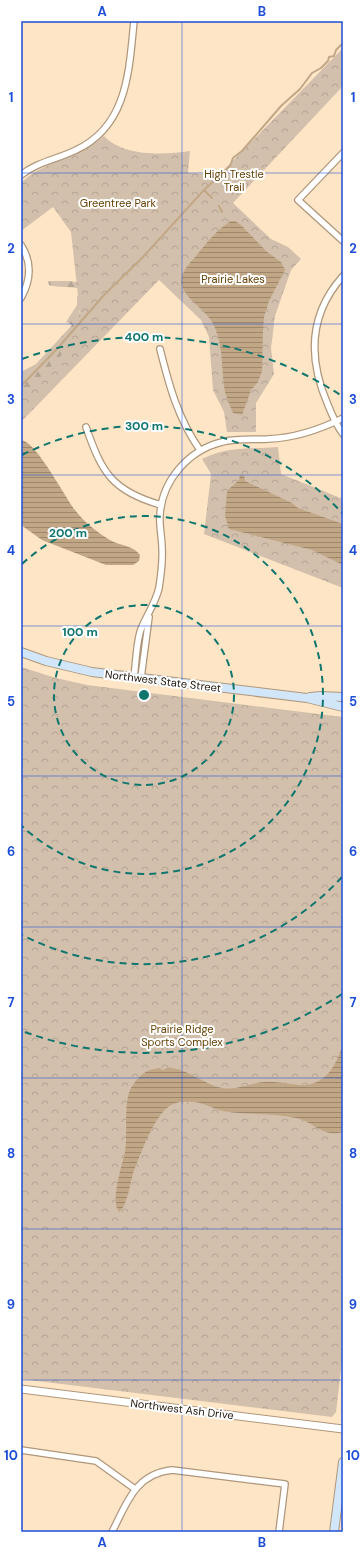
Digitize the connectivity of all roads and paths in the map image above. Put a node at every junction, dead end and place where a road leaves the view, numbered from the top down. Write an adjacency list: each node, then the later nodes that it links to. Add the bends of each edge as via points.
1 (134, 21): 3 (street, via 124,94 110,122 85,146 32,168)
2 (343, 153): 4 (street, via 298,200)
3 (21, 176)
4 (343, 241)
5 (21, 245): 7 (street, via 29,270 27,285)
6 (343, 276): 10 (street, via 324,305 314,343 316,372)
7 (21, 298)
8 (160, 349): 13 (street, via 176,408)
9 (343, 418): 10 (street)
10 (335, 422): 12 (street); 13 (street, via 295,436 231,440)
11 (86, 427): 14 (street, via 98,459 110,477 136,497)
12 (343, 434)
13 (200, 450): 14 (street, via 175,474 166,489)
14 (161, 505): 16 (street, via 162,568 150,615 141,631)
15 (21, 652): 16 (main road, Northwest State Street, via 68,667)
16 (138, 678): 18 (main road, Northwest State Street)
17 (343, 697): 18 (main road, Northwest State Street)
18 (307, 698): 19 (main road, Northwest State Street)
19 (343, 706)
20 (21, 1389): 21 (street, Northwest Ash Drive)
21 (343, 1429)
22 (21, 1450): 24 (street, via 96,1461)
23 (343, 1462): 27 (main road)
24 (135, 1489): 25 (street); 26 (street, via 154,1474 172,1470 285,1484)
25 (112, 1532)
26 (279, 1532)
27 (334, 1532)

